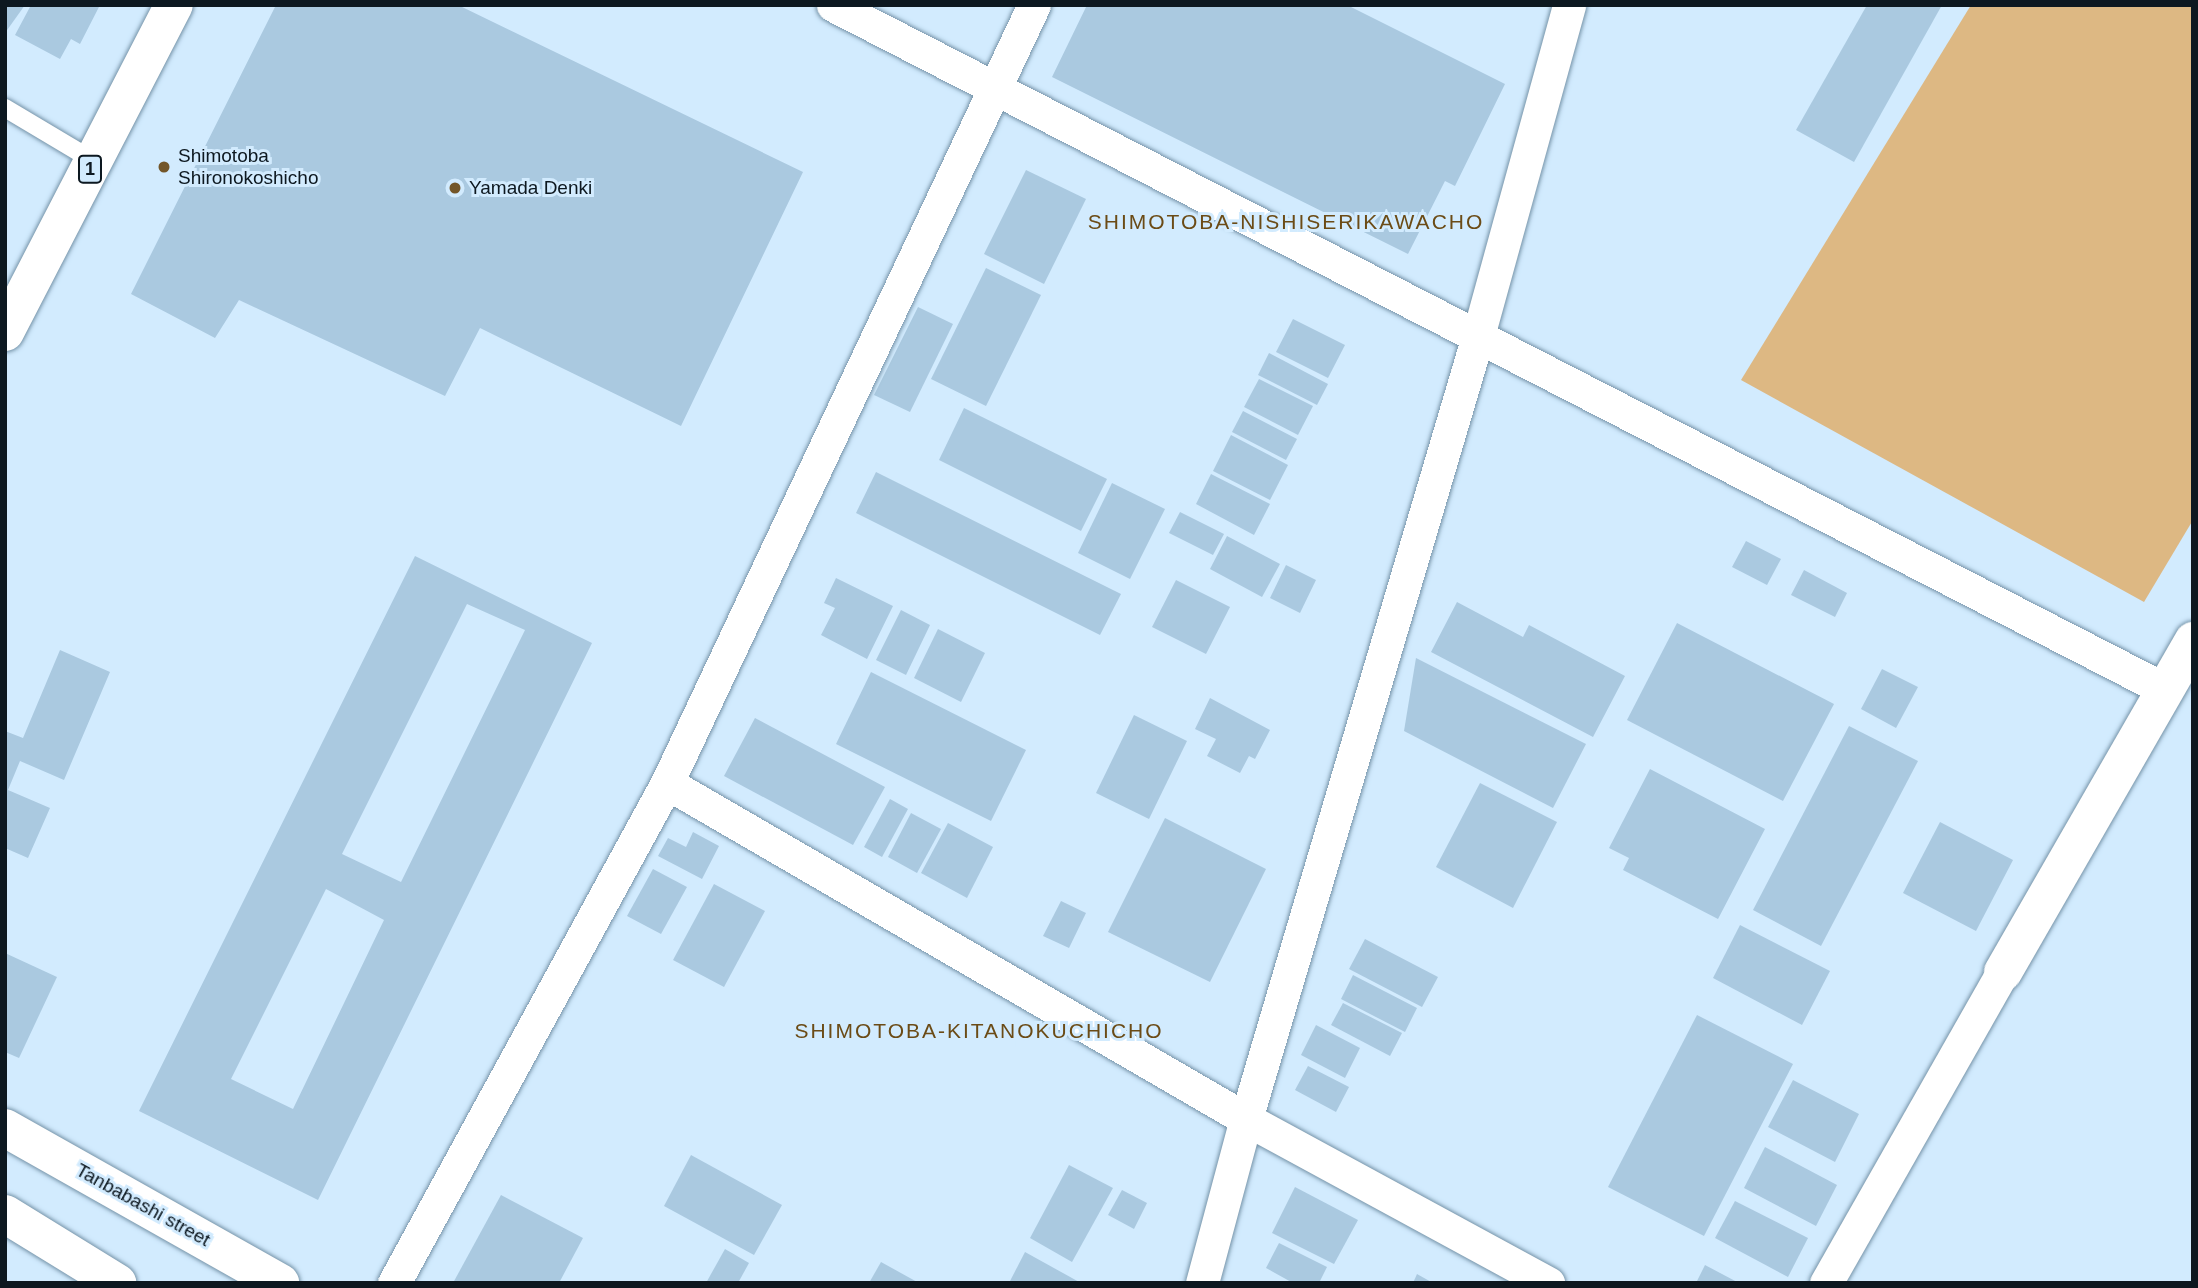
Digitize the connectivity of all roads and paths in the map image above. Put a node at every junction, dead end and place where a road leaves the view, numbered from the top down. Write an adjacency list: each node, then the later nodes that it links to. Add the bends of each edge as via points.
1 (174, 5): 7 (main road, 1)
2 (834, 5): 5 (street)
3 (1034, 5): 5 (street)
4 (1569, 5): 9 (street)
5 (993, 88): 9 (street); 12 (street)
6 (5, 108): 7 (lane)
7 (94, 160): 8 (main road, 1)
8 (5, 332)
9 (1478, 336): 11 (street); 14 (street)
10 (2193, 641): 11 (main road)
11 (2164, 689): 13 (main road)
12 (667, 783): 14 (street); 19 (street)
13 (2003, 972): 22 (street)
14 (1245, 1119): 20 (street); 21 (street)
15 (5, 1128): 18 (main road, Tanbabashi street)
16 (5, 1214): 17 (main road)
17 (117, 1283)
18 (280, 1283)
19 (394, 1283)
20 (1202, 1283)
21 (1548, 1283)
22 (1826, 1283)

